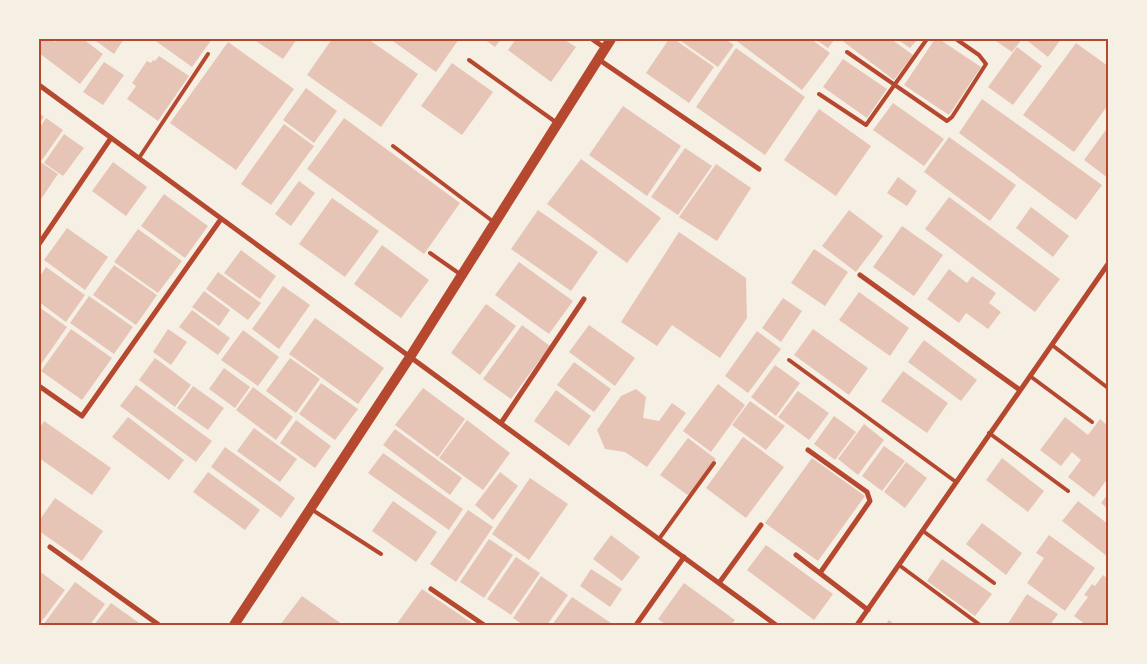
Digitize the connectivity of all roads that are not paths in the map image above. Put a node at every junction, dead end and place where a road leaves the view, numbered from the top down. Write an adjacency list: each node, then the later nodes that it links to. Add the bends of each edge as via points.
1 (592, 39): 4 (street)
2 (927, 39): 10 (lane)
3 (956, 39): 10 (lane, via 986,64 949,120 941,120)
4 (608, 43): 7 (main road)
5 (847, 52): 10 (lane)
6 (208, 54): 15 (lane)
7 (598, 59): 12 (main road); 16 (street)
8 (469, 60): 12 (lane)
9 (39, 85): 13 (street)
10 (895, 86): 11 (lane, via 866,125)
11 (819, 94)
12 (557, 123): 18 (main road)
13 (111, 138): 15 (street); 19 (street)
14 (393, 146): 18 (lane)
15 (138, 158): 17 (street)
16 (759, 169)
17 (221, 219): 26 (street); 29 (street, via 82,416)
18 (495, 223): 23 (main road)
19 (39, 244)
20 (430, 253): 23 (lane)
21 (1108, 264): 25 (street)
22 (860, 274): 31 (street)
23 (462, 276): 26 (main road)
24 (584, 299): 33 (street)
25 (1052, 345): 28 (street); 30 (lane)
26 (410, 357): 33 (street); 39 (main road)
27 (789, 360): 37 (lane)
28 (1030, 376): 31 (street); 32 (lane)
29 (39, 386)
30 (1108, 388)
31 (1020, 390): 34 (street)
32 (1092, 422)
33 (500, 423): 42 (street)
34 (989, 434): 37 (street); 38 (lane)
35 (808, 450): 48 (street, via 867,492 870,501)
36 (714, 463): 42 (lane)
37 (956, 482): 41 (street)
38 (1068, 491)
39 (311, 509): 44 (lane); 54 (main road)
40 (760, 525): 49 (street)
41 (923, 531): 47 (street); 50 (lane)
42 (659, 540): 46 (street)
43 (50, 547): 53 (street)
44 (381, 554)
45 (796, 556): 48 (street)
46 (684, 557): 49 (street); 56 (street)
47 (899, 565): 52 (street); 59 (lane)
48 (820, 573): 52 (street)
49 (719, 583): 57 (street)
50 (994, 583)
51 (431, 589): 55 (street)
52 (868, 610): 58 (street)
53 (160, 625)
54 (234, 625)
55 (484, 625)
56 (636, 625)
57 (776, 625)
58 (857, 625)
59 (980, 625)

